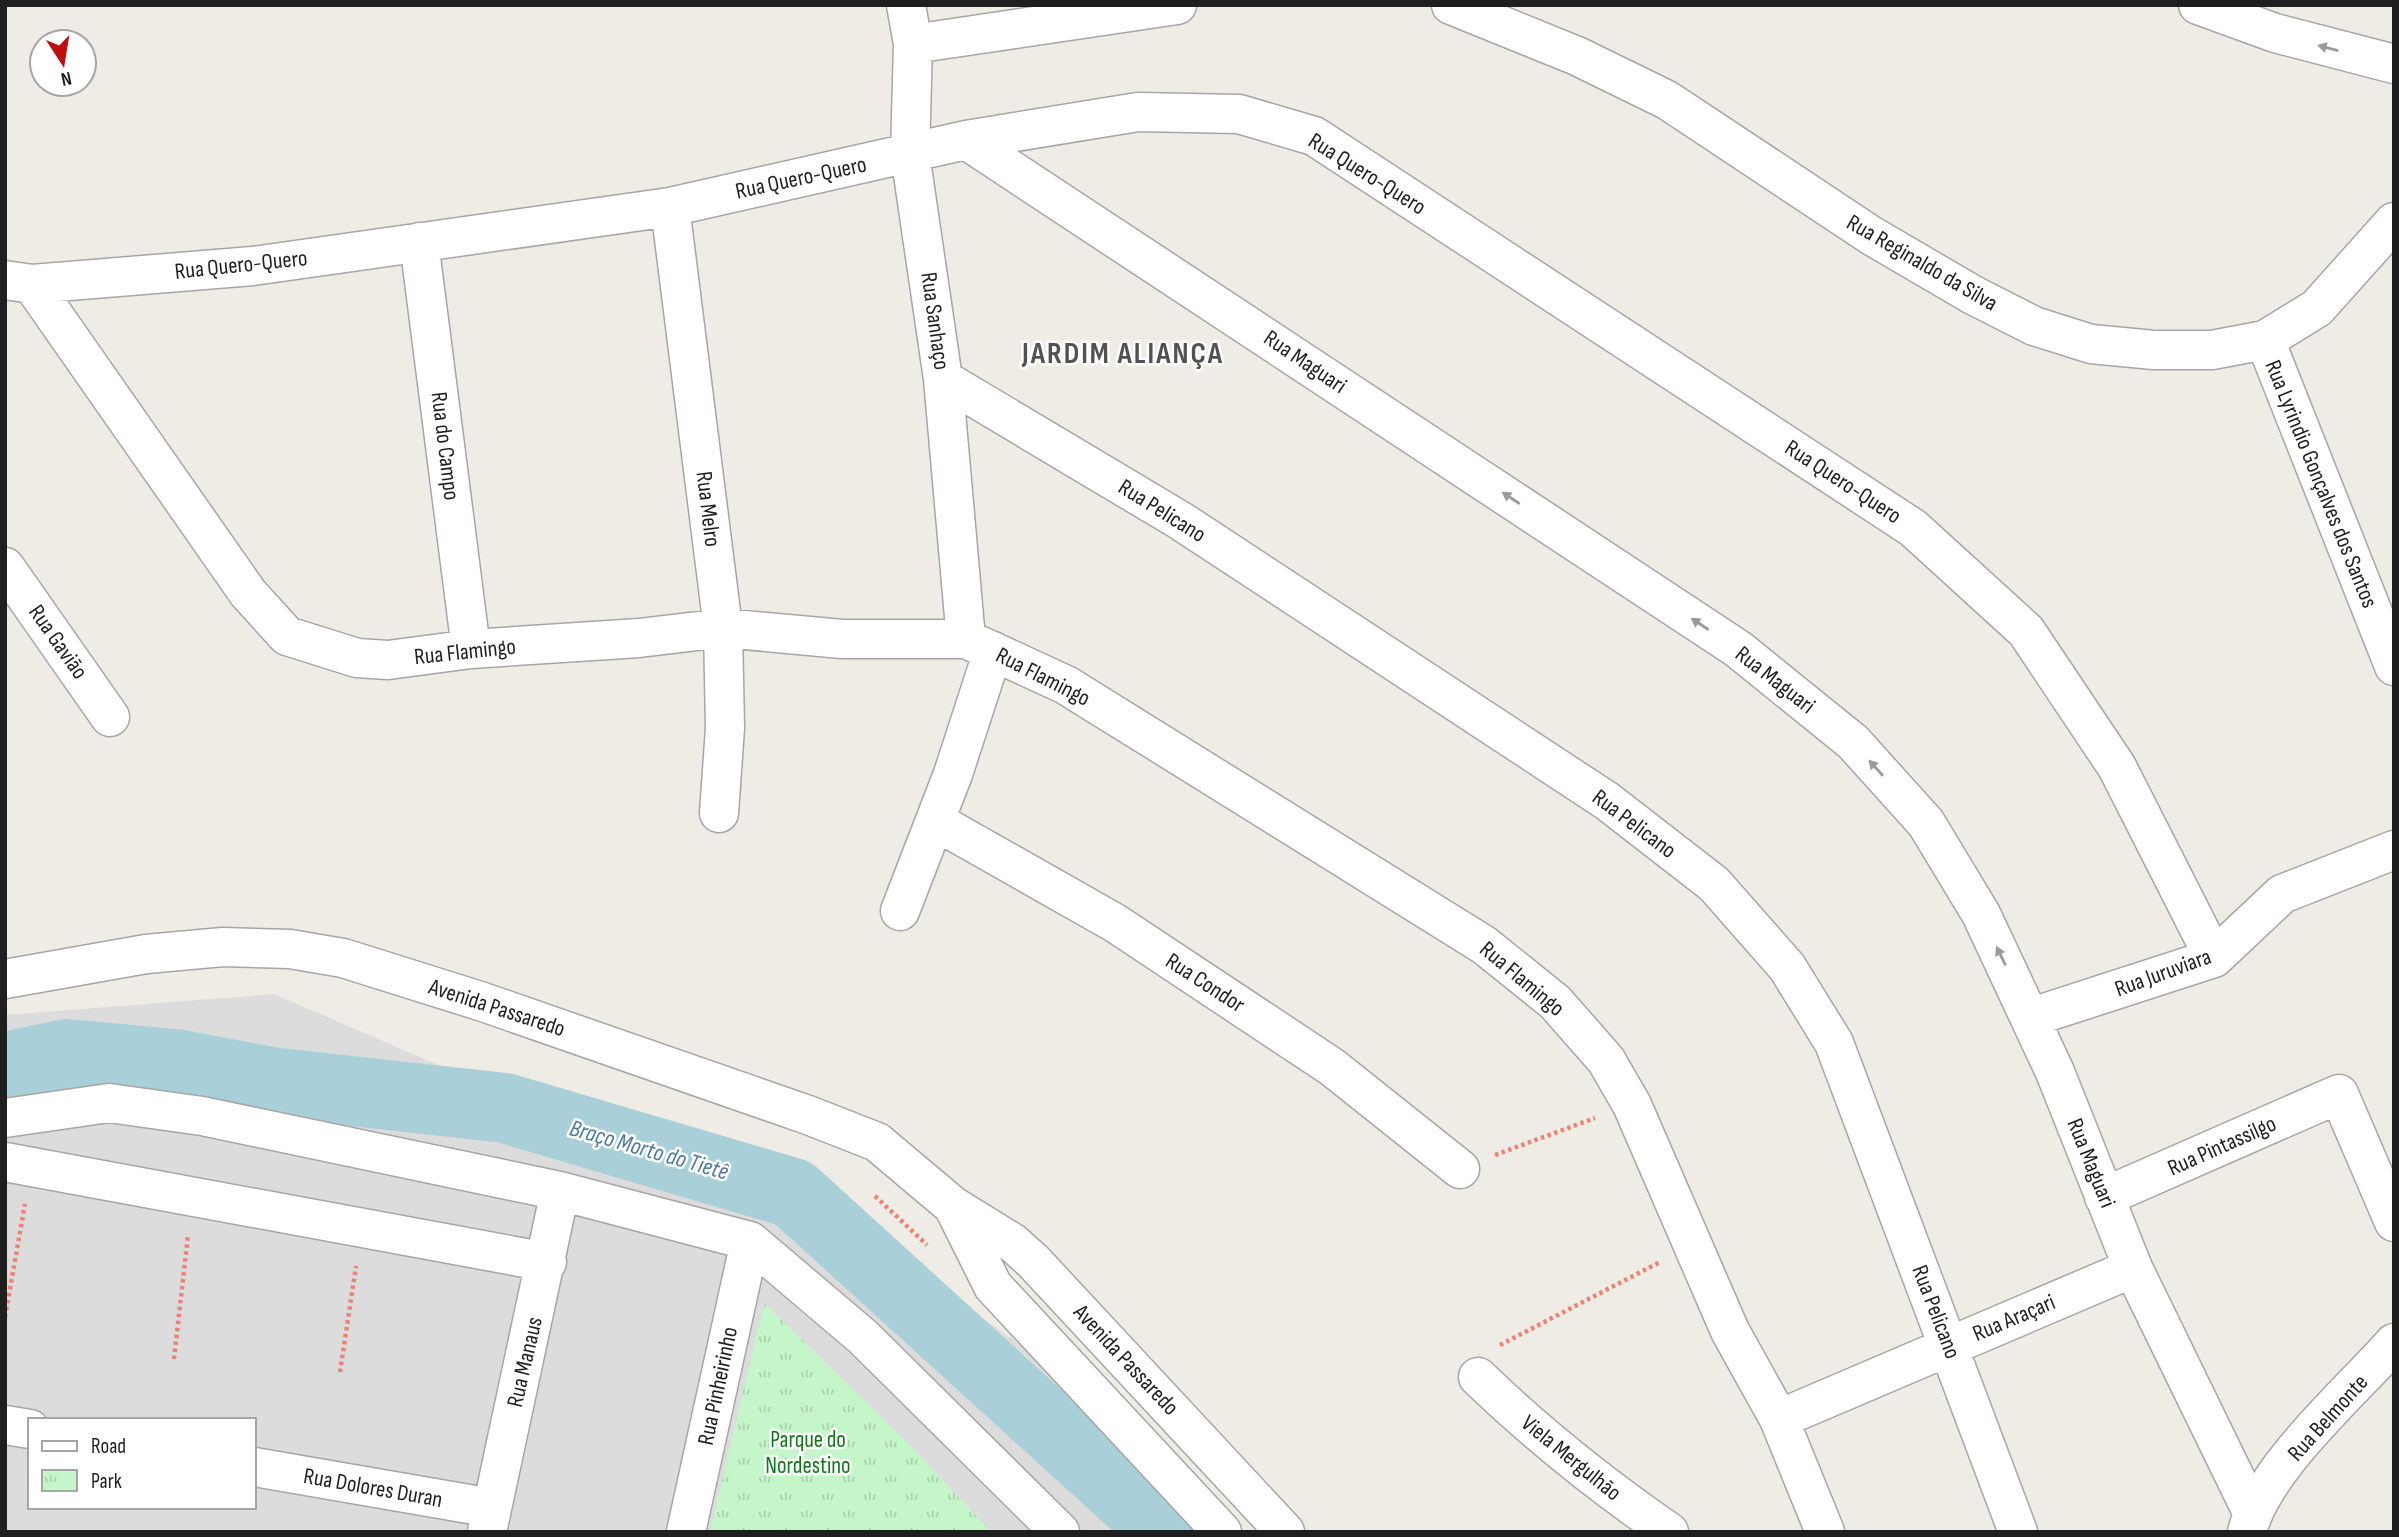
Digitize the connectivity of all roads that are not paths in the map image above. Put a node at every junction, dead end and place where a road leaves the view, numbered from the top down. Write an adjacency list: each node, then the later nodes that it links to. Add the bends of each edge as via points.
1 (906, 5): 5 (street, Rua Sanhaço)
2 (1177, 5): 5 (street)
3 (1451, 5): 13 (street, Rua Reginaldo da Silva, via 1577,56 1667,100 1872,236 2034,326 2091,344 2154,350 2212,350)
4 (2198, 5): 6 (street, one-way to 4, via 2275,33)
5 (913, 44): 8 (street, Rua Sanhaço)
6 (2394, 64)
7 (967, 140): 8 (street, Rua Quero-Quero); 25 (street, Rua Quero-Quero, via 1138,112 1238,114 1314,136 1913,528 2026,631 2117,767); 27 (street, Rua Maguari, one-way to 7, via 1980,914 1926,823 1853,742 1738,649)
8 (909, 155): 9 (street, Rua Quero-Quero); 14 (street, Rua Sanhaço)
9 (670, 207): 11 (street, Rua Quero-Quero); 16 (street, Rua Melro)
10 (2394, 222): 13 (street, Rua Reginaldo da Silva, via 2317,307)
11 (419, 242): 12 (street, Rua Quero-Quero, via 253,266); 18 (street, Rua do Campo)
12 (19, 282): 18 (street, Rua Flamingo, via 248,593 288,636 357,658 388,660)
13 (2265, 340): 19 (street, Rua Lyrindio Gonçalves dos Santos)
14 (943, 379): 17 (street, Rua Sanhaço); 39 (street, Rua Pelicano, via 1227,552 1607,801 1714,884 1787,967 1834,1043)
15 (5, 568): 20 (street, Rua Gavião)
16 (723, 628): 17 (street, Rua Flamingo); 18 (street, Rua Flamingo); 21 (street, Rua Melro, via 725,727)
17 (980, 645): 22 (street, Rua Sanhaço); 41 (street, Rua Flamingo, via 1066,685 1484,945 1555,1002 1606,1060 1632,1105 1730,1331)
18 (471, 649)
19 (2394, 666)
20 (110, 717)
21 (719, 813)
22 (935, 821): 24 (street, Rua Sanhaço); 30 (street, Rua Condor, via 1115,923 1332,1067)
23 (2394, 850): 25 (street, Rua Juruviara, via 2282,894)
24 (900, 911)
25 (2214, 958): 27 (street, Rua Juruviara)
26 (5, 979): 33 (street, Avenida Passaredo, via 146,954 223,947 290,949 343,958 483,1002 877,1142)
27 (2032, 1017): 32 (street, Rua Maguari)
28 (5, 1118): 31 (street, via 109,1103 202,1116)
29 (18, 1165): 36 (street)
30 (1460, 1169)
31 (560, 1191): 35 (street); 36 (street, Rua Manaus)
32 (2105, 1197): 34 (street, Rua Pintassilgo, via 2339,1094); 37 (street, Rua Maguari)
33 (953, 1206): 49 (street, Avenida Passaredo, via 993,1286); 50 (street, Avenida Passaredo, via 1013,1242 1033,1261)
34 (2394, 1222)
35 (750, 1241): 47 (street, Rua Pinheirinho); 48 (street, via 863,1337)
36 (547, 1262): 45 (street, Rua Manaus)
37 (2133, 1268): 39 (street, Rua Araçari); 46 (street, Rua Maguari)
38 (2394, 1343): 46 (street, Rua Belmonte, via 2311,1429)
39 (1949, 1345): 41 (street, Rua Araçari); 53 (street, Rua Pelicano)
40 (1478, 1377): 51 (street, Viela Mergulhão, via 1534,1431)
41 (1779, 1419): 52 (street, Rua Flamingo)
42 (5, 1425): 43 (street)
43 (28, 1429)
44 (256, 1467): 45 (street, Rua Dolores Duran)
45 (490, 1520)
46 (2249, 1522)
47 (686, 1532)
48 (1060, 1532)
49 (1222, 1532)
50 (1285, 1532)
51 (1670, 1532)
52 (1825, 1532)
53 (2018, 1532)

